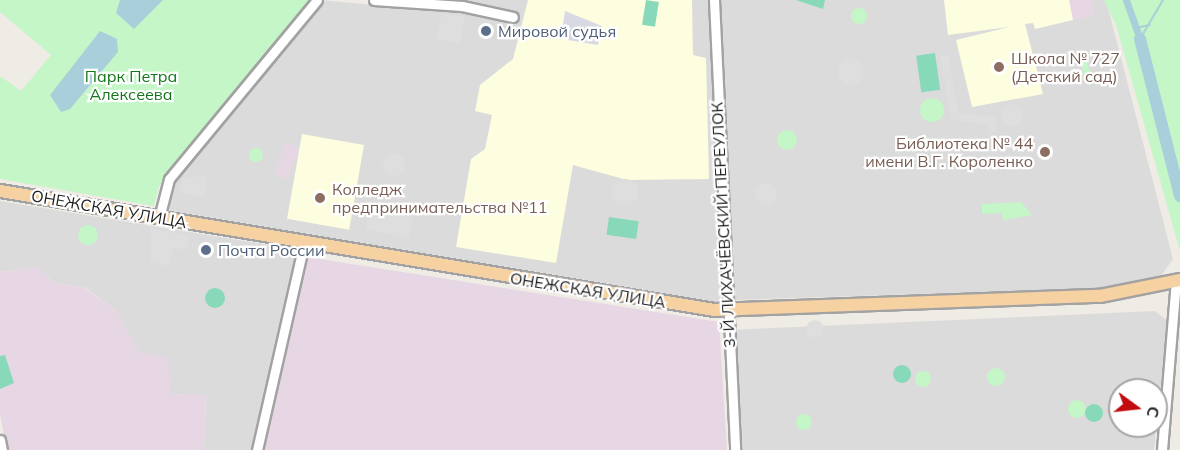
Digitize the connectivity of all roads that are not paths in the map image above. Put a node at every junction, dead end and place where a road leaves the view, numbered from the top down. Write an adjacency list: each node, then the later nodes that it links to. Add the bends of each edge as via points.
1 (317, 0): 6 (street, via 169,179)
2 (374, 0): 4 (street, via 462,6)
3 (714, 0): 9 (street, 3-Й ЛИХАЧЁВСКИЙ ПЕРЕУЛОК)
4 (513, 16)
5 (0, 191): 6 (main road, ОНЕЖСКАЯ УЛИЦА)
6 (159, 218): 7 (main road, ОНЕЖСКАЯ УЛИЦА)
7 (304, 243): 9 (main road, ОНЕЖСКАЯ УЛИЦА); 12 (street)
8 (1178, 280): 9 (main road, ОНЕЖСКАЯ УЛИЦА, via 1100,296); 14 (street)
9 (727, 310): 13 (street, 3-Й ЛИХАЧЁВСКИЙ ПЕРЕУЛОК)
10 (0, 440): 11 (street)
11 (2, 450)
12 (257, 450)
13 (735, 450)
14 (1162, 450)

